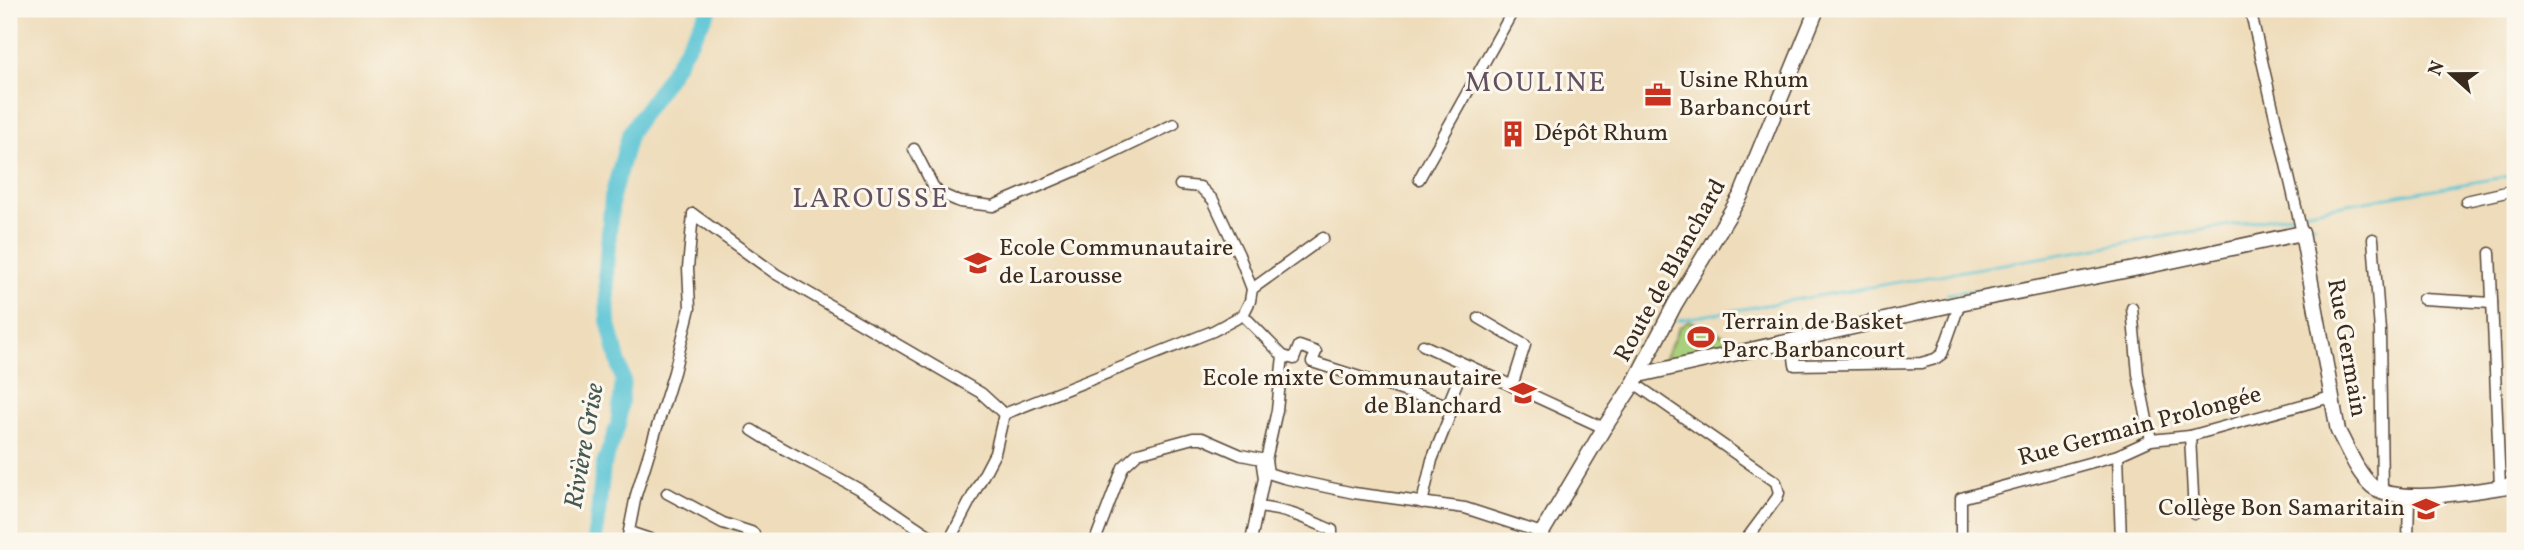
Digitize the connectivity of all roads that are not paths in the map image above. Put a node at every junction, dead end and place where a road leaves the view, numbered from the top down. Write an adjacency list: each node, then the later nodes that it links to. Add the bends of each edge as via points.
1 (1514, 9): 6 (street)
2 (1817, 9): 25 (street, Route de Blanchard, via 1741,195 1675,304)
3 (2250, 9): 10 (street)
4 (1174, 124): 5 (street, via 999,206 960,202 939,193)
5 (914, 149)
6 (1419, 179)
7 (1180, 186): 14 (street, via 1200,187 1213,200)
8 (2515, 190): 9 (street)
9 (2466, 201)
10 (2301, 229): 16 (street, via 2134,270); 27 (street, Rue Germain)
11 (1323, 238): 14 (street)
12 (2373, 239): 37 (street, via 2380,331)
13 (2490, 253): 17 (street)
14 (1252, 289): 19 (street)
15 (2423, 299): 17 (street)
16 (1960, 303): 21 (street); 21 (street, via 1942,354 1922,363 1795,365)
17 (2492, 303): 36 (street)
18 (2132, 308): 33 (street)
19 (1243, 316): 23 (street); 29 (street)
20 (1479, 318): 26 (street, via 1525,345)
21 (1792, 341): 25 (street)
22 (1423, 345): 24 (street)
23 (1283, 356): 28 (street, via 1294,359 1299,346 1316,352 1312,362 1440,404); 35 (street, via 1277,410)
24 (1469, 366): 26 (street); 28 (street, via 1462,368)
25 (1637, 379): 30 (street, Route de Blanchard); 52 (street, via 1776,482 1777,498)
26 (1512, 386): 30 (street)
27 (2331, 397): 32 (street, Rue Germain Prolongée); 37 (street, Rue Germain, via 2338,431 2353,460)
28 (1449, 402): 40 (street, via 1450,415 1432,460)
29 (1004, 414): 43 (street, via 981,393 776,274 693,214 688,268 691,308); 48 (street, via 995,453)
30 (1604, 428): 44 (street, Route de Blanchard)
31 (752, 430): 47 (street, via 880,501)
32 (2190, 436): 33 (street, Rue Germain Prolongée); 42 (street)
33 (2151, 440): 34 (street, Rue Germain Prolongée)
34 (2118, 455): 53 (street, Rue Germain Prolongée, via 1961,498); 54 (street)
35 (1264, 460): 40 (street, via 1271,475); 41 (street); 49 (street, via 1202,438 1138,453 1123,467)
36 (2508, 486): 39 (street)
37 (2382, 492): 39 (street)
38 (667, 494): 46 (street, via 751,532)
39 (2409, 497): 55 (street)
40 (1422, 503): 44 (street, via 1482,512)
41 (1258, 507): 50 (street); 51 (street, via 1286,510 1332,530)
42 (2194, 514)
43 (628, 537): 45 (street)
44 (1538, 539)
45 (656, 541)
46 (756, 541)
47 (939, 541)
48 (949, 541)
49 (1095, 541)
50 (1251, 541)
51 (1332, 541)
52 (1745, 541)
53 (1961, 541)
54 (2121, 541)
55 (2408, 541)

